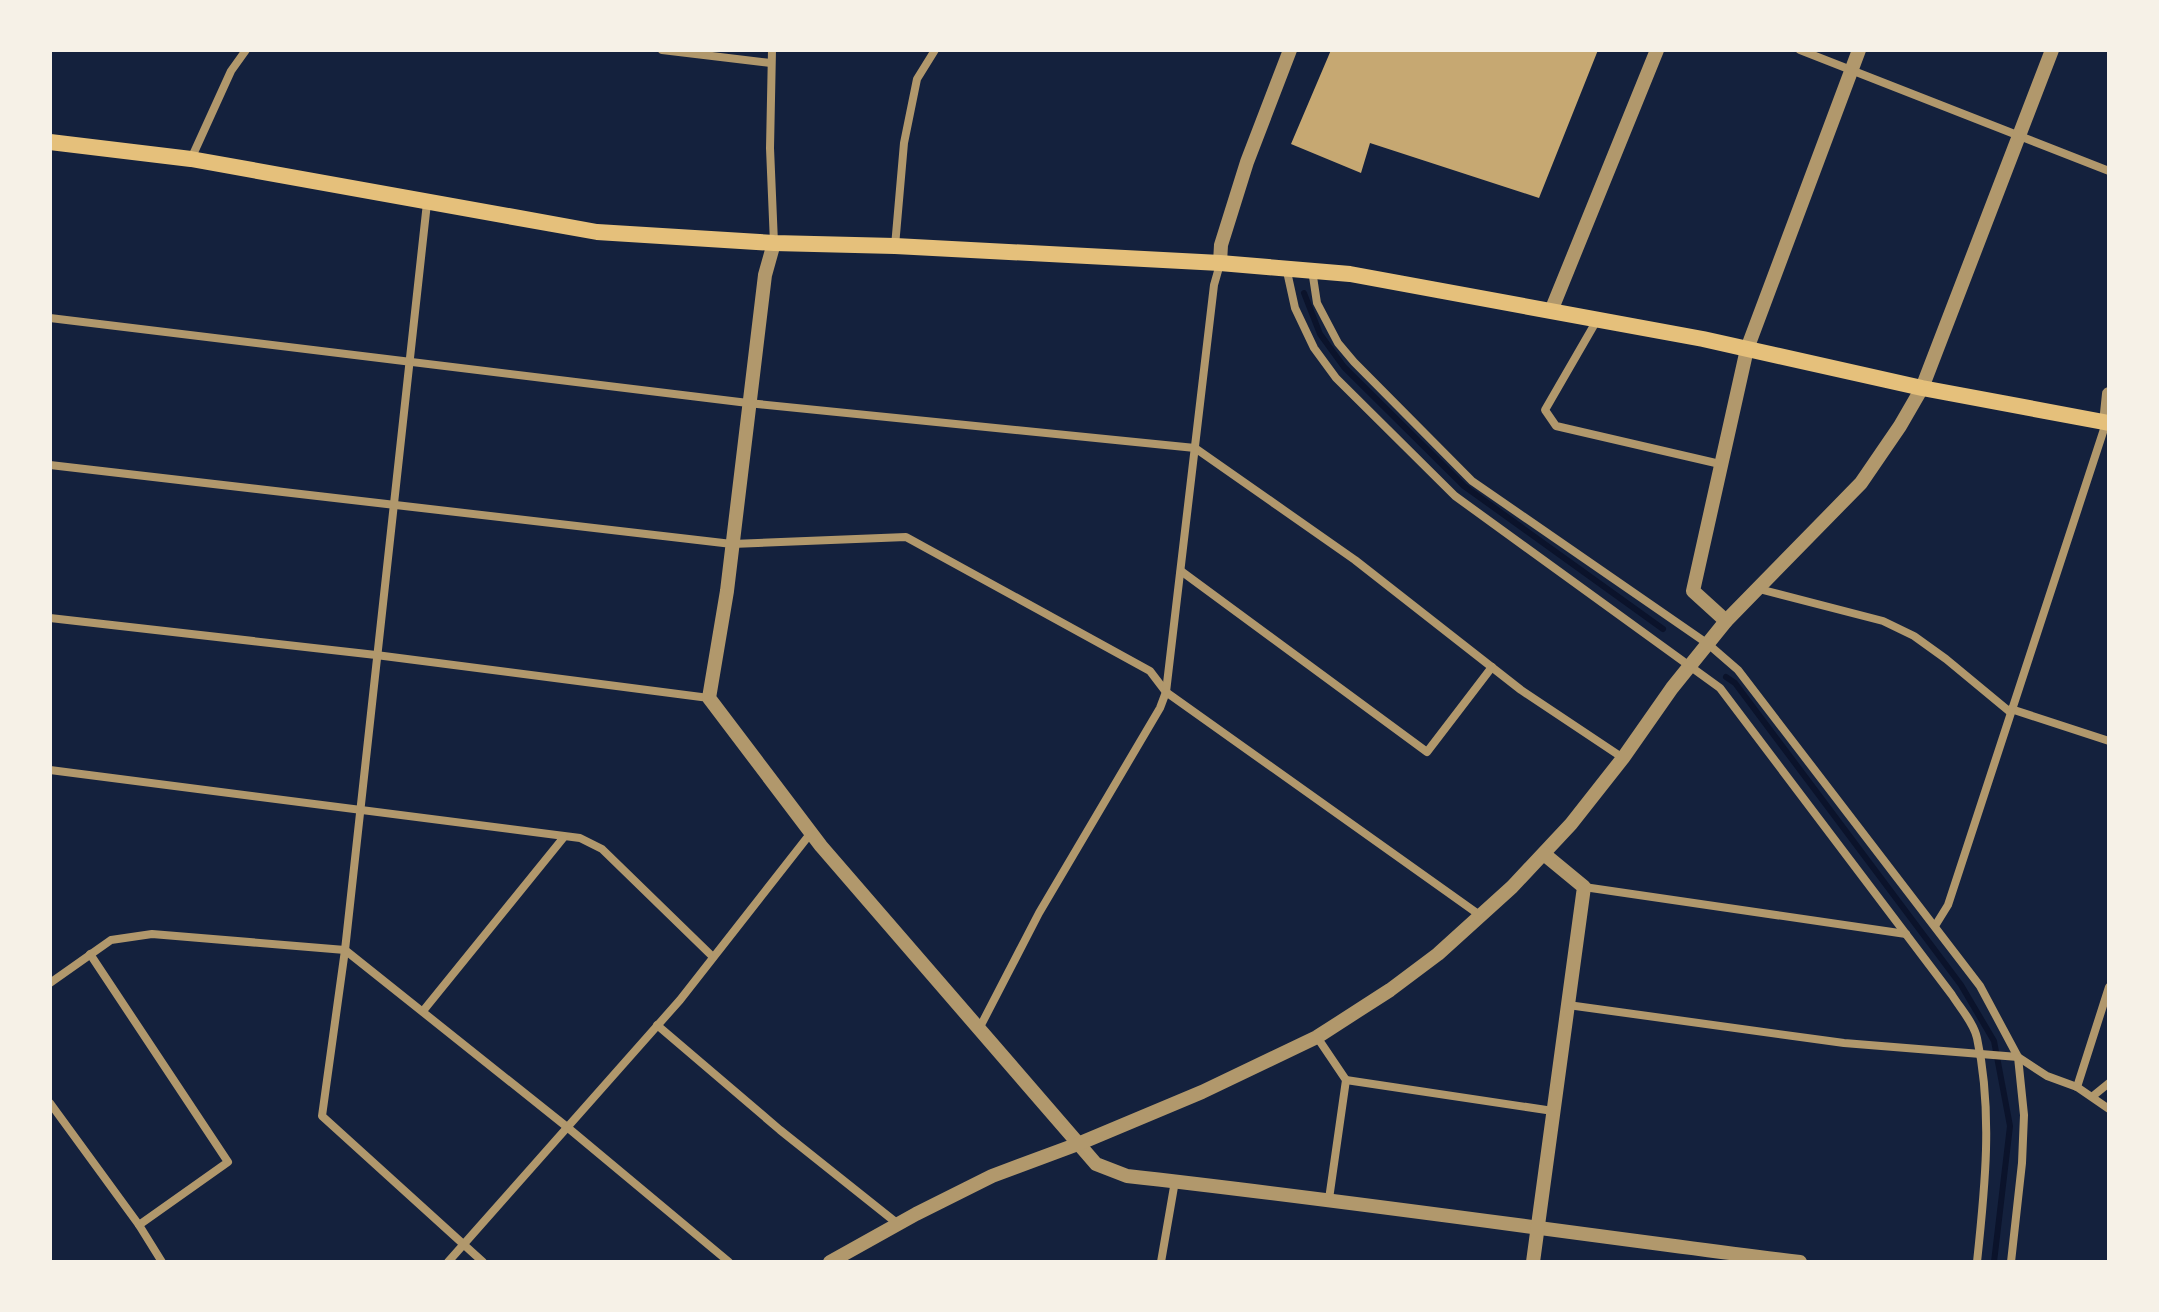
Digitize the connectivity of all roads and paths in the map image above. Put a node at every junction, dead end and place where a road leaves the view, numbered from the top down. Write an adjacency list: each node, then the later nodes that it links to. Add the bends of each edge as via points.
1 (246, 50): 14 (street)
2 (662, 50): 10 (street)
3 (772, 50): 10 (street)
4 (935, 50): 18 (street, via 917,79 904,143)
5 (1290, 50): 19 (street, via 1247,162)
6 (1657, 50): 22 (street)
7 (1800, 50): 11 (street)
8 (1859, 50): 11 (street)
9 (2052, 50): 12 (street)
10 (771, 63): 17 (street)
11 (1851, 70): 12 (street); 25 (street)
12 (2019, 135): 15 (street); 27 (street)
13 (50, 142): 14 (main road)
14 (191, 159): 16 (main road)
15 (2109, 171)
16 (427, 203): 17 (main road, via 597,232); 26 (street)
17 (774, 243): 18 (main road); 29 (street)
18 (895, 246): 19 (main road)
19 (1220, 263): 20 (main road); 31 (street)
20 (1286, 267): 21 (main road); 43 (street, via 1295,308 1336,378 1455,496)
21 (1312, 270): 22 (main road); 40 (street, via 1317,303 1338,343 1472,481)
22 (1551, 311): 24 (main road)
23 (50, 318): 26 (street)
24 (1597, 319): 25 (main road); 32 (street, via 1545,410 1556,426)
25 (1747, 349): 27 (main road); 32 (street)
26 (410, 360): 29 (street); 34 (street)
27 (1922, 388): 30 (main road); 37 (street, via 1861,483)
28 (2109, 394): 30 (street)
29 (748, 403): 31 (street); 35 (street)
30 (2108, 423): 46 (street)
31 (1195, 448): 36 (street); 42 (street, via 1355,560)
32 (1720, 464): 39 (street, via 1693,591)
33 (50, 465): 34 (street)
34 (392, 503): 35 (street); 41 (street)
35 (732, 544): 44 (street, via 906,537 1150,671); 45 (street)
36 (1181, 571): 42 (street, via 1427,752); 44 (street)
37 (1759, 589): 39 (street); 46 (street, via 1883,621 1914,636)
38 (50, 618): 41 (street)
39 (1726, 621): 40 (street)
40 (1708, 644): 43 (street); 56 (street, via 1738,670)
41 (376, 655): 45 (street); 50 (street)
42 (1492, 667): 48 (street)
43 (1690, 667): 48 (street); 57 (street, via 1734,703)
44 (1166, 692): 55 (street); 66 (street)
45 (709, 698): 51 (street)
46 (2010, 711): 47 (street); 56 (street, via 1948,905)
47 (2109, 741)
48 (1623, 758): 53 (street)
49 (50, 770): 50 (street)
50 (359, 810): 52 (street); 58 (street)
51 (810, 834): 60 (street); 66 (street)
52 (564, 837): 60 (street, via 602,849); 64 (street)
53 (1544, 854): 54 (street); 55 (street)
54 (1584, 887): 57 (street); 63 (street)
55 (1482, 917): 67 (street, via 1390,990)
56 (1935, 926): 69 (street, via 1980,986)
57 (1906, 934): 68 (street, via 1952,995)
58 (345, 950): 59 (street, via 152,934 111,940); 64 (street); 84 (street, via 322,1116)
59 (90, 954): 61 (street); 82 (street, via 228,1162)
60 (713, 957): 65 (street)
61 (50, 983)
62 (2109, 987): 72 (street)
63 (1568, 1005): 68 (street, via 1844,1043); 76 (street)
64 (423, 1011): 77 (street)
65 (657, 1025): 77 (street); 81 (street)
66 (980, 1027): 78 (street)
67 (1317, 1037): 70 (street); 78 (street)
68 (1984, 1055): 69 (street); 93 (street, via 1986,1170)
69 (2015, 1058): 72 (street); 94 (street, via 2024,1115)
70 (1346, 1080): 76 (street); 80 (street)
71 (2109, 1083): 73 (street)
72 (2077, 1087): 73 (street)
73 (2093, 1096): 75 (street)
74 (50, 1103): 82 (street)
75 (2109, 1109)
76 (1553, 1111): 83 (street)
77 (567, 1127): 84 (street); 88 (street)
78 (1078, 1144): 79 (street, via 1096,1164 1116,1172); 81 (street, via 992,1176)
79 (1175, 1181): 80 (street); 90 (street)
80 (1329, 1199): 83 (street)
81 (898, 1224): 89 (street)
82 (139, 1225): 85 (street)
83 (1539, 1230): 91 (street); 92 (street)
84 (463, 1245): 86 (street); 87 (street)
85 (162, 1262)
86 (448, 1262)
87 (483, 1262)
88 (729, 1262)
89 (830, 1262)
90 (1161, 1262)
91 (1533, 1262)
92 (1800, 1262)
93 (1977, 1262)
94 (2011, 1262)

